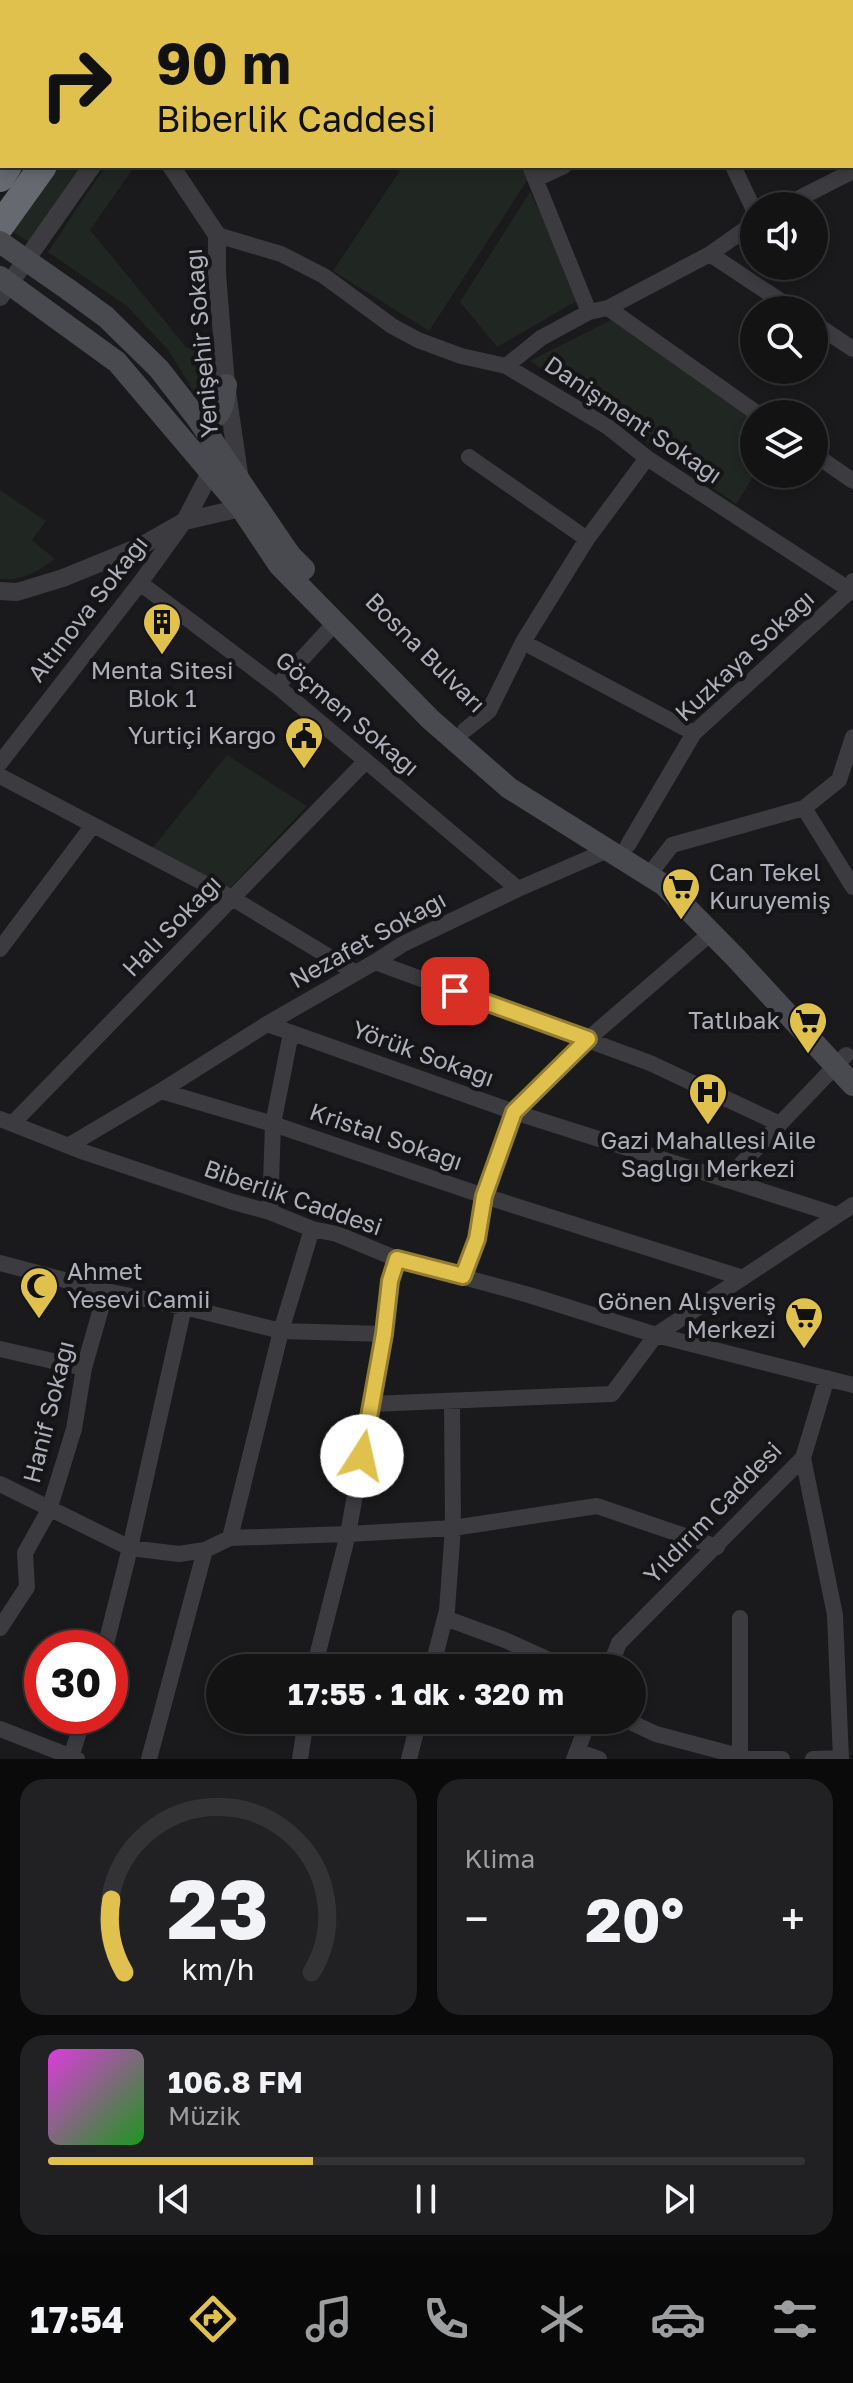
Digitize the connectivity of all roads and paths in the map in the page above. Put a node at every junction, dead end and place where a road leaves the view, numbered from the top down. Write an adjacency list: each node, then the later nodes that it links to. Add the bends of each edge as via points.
1 (42, 168): 11 (highway)
2 (91, 168): 18 (street)
3 (172, 168): 13 (street, Yenişehir Sokağı)
4 (554, 168): 7 (street)
5 (734, 168): 9 (street)
6 (853, 171): 8 (street)
7 (533, 172): 20 (street)
8 (826, 174): 10 (street)
9 (745, 192)
10 (802, 192)
11 (0, 226)
12 (740, 233): 15 (street)
13 (217, 235): 23 (street, Danişment Sokağı, via 281,254 324,276 418,340); 24 (street, Yenişehir Sokağı)
14 (0, 242): 26 (main road, Bosna Bulvarı, bridge, via 106,317 159,369)
15 (710, 254): 17 (street); 19 (street)
16 (0, 277): 30 (main road, Bosna Bulvarı, bridge, via 117,362)
17 (773, 296)
18 (0, 297)
19 (608, 308): 20 (street); 25 (street)
20 (589, 312): 23 (street, via 541,338)
21 (828, 332): 22 (street)
22 (853, 349)
23 (506, 366): 28 (street, Danişment Sokağı, via 608,427)
24 (226, 385): 26 (main road, via 219,414 209,420); 31 (street, Yenişehir Sokağı)
25 (740, 401)
26 (197, 418): 31 (main road, Bosna Bulvarı)
27 (469, 457): 35 (street)
28 (647, 458): 35 (street); 37 (street, Danişment Sokağı)
29 (828, 464): 32 (street)
30 (210, 473): 33 (main road, Bosna Bulvarı); 34 (street, Altınova Sokağı)
31 (240, 480): 42 (main road, Bosna Bulvarı, via 290,555)
32 (853, 481)
33 (241, 508): 34 (street); 39 (main road, Bosna Bulvarı, via 279,565)
34 (185, 521): 36 (street, Altınova Sokağı); 38 (street, via 141,546 63,578 17,592)
35 (587, 539): 40 (street)
36 (140, 583): 41 (street, Göçmen Sokağı); 46 (street, Altınova Sokağı)
37 (852, 587): 43 (street, Kuzkaya Sokağı)
38 (0, 591)
39 (335, 623): 41 (street); 51 (main road, Bosna Bulvarı, via 430,719 509,788)
40 (523, 642): 42 (street, via 489,711); 43 (street)
41 (277, 686): 45 (street, Göçmen Sokağı)
42 (465, 730): 51 (main road, Bosna Bulvarı, via 518,776)
43 (694, 733): 51 (street, Kuzkaya Sokağı)
44 (853, 737): 48 (street)
45 (366, 761): 54 (street, Göçmen Sokağı); 55 (street, Halı Sokağı)
46 (0, 763)
47 (0, 776): 50 (street)
48 (846, 784): 49 (street)
49 (804, 808): 52 (street, via 672,845); 53 (street)
50 (93, 825): 55 (street); 57 (street)
51 (618, 847): 52 (main road, Bosna Bulvarı); 54 (street, Nezafet Sokağı)
52 (653, 869): 56 (main road, Bosna Bulvarı); 63 (main road, Bosna Bulvarı, via 674,873)
53 (853, 887)
54 (518, 889): 58 (street, Nezafet Sokağı)
55 (232, 898): 59 (street); 67 (street, Halı Sokağı)
56 (711, 933): 62 (street); 63 (main road, Bosna Bulvarı)
57 (0, 949)
58 (375, 962): 59 (street, Nezafet Sokağı); 62 (street)
59 (356, 973): 60 (street, Nezafet Sokağı)
60 (267, 1024): 61 (street, Yörük Sokağı); 65 (street, Nezafet Sokağı)
61 (291, 1033): 66 (street, Yörük Sokağı); 68 (street)
62 (588, 1039): 66 (street); 69 (street)
63 (845, 1062): 64 (main road, Bosna Bulvarı); 69 (street)
64 (853, 1085)
65 (161, 1091): 68 (street, Kristal Sokağı); 70 (street)
66 (514, 1112): 71 (street, Yörük Sokağı); 72 (street)
67 (6, 1121): 70 (street, Biberlik Caddesi)
68 (273, 1124): 72 (street, Kristal Sokağı); 74 (street)
69 (780, 1124): 71 (street)
70 (68, 1146): 74 (street, Biberlik Caddesi)
71 (726, 1180): 75 (street, Yörük Sokağı)
72 (484, 1196): 79 (street, via 477,1239); 80 (street, Kristal Sokağı)
73 (853, 1205): 75 (street)
74 (270, 1212): 76 (street, Biberlik Caddesi)
75 (837, 1215): 80 (street)
76 (312, 1229): 77 (street, Biberlik Caddesi); 83 (street)
77 (397, 1259): 79 (street, Biberlik Caddesi); 84 (street)
78 (0, 1263): 81 (street)
79 (463, 1276): 85 (street, Biberlik Caddesi)
80 (743, 1278): 85 (street)
81 (106, 1291): 82 (street); 87 (street, Hanif Sokağı)
82 (184, 1307): 83 (street); 99 (street)
83 (281, 1331): 84 (street); 97 (street)
84 (384, 1334): 91 (street)
85 (656, 1335): 88 (street, Biberlik Caddesi); 90 (street, via 612,1394)
86 (0, 1349): 87 (street)
87 (84, 1368): 94 (street, Hanif Sokağı, via 74,1429)
88 (827, 1378): 89 (street, Biberlik Caddesi); 92 (street, Yıldırım Caddesi)
89 (853, 1385)
90 (452, 1401): 91 (street); 95 (street)
91 (371, 1404): 96 (street)
92 (803, 1458): 98 (street, Yıldırım Caddesi); 118 (street, via 835,1615)
93 (0, 1484): 94 (street)
94 (49, 1510): 99 (street); 103 (street, Hanif Sokağı, via 25,1553 27,1587)
95 (453, 1528): 96 (street); 98 (street, via 597,1506); 101 (street)
96 (348, 1534): 97 (street); 105 (street)
97 (230, 1538): 100 (street)
98 (717, 1547): 108 (street, Yıldırım Caddesi, via 619,1643)
99 (130, 1548): 100 (street, via 179,1554); 104 (street)
100 (205, 1550): 119 (street)
101 (445, 1618): 106 (street); 107 (street)
102 (740, 1618): 116 (street)
103 (0, 1628)
104 (110, 1630)
105 (318, 1654)
106 (436, 1654)
107 (536, 1654)
108 (615, 1654)
109 (0, 1729): 117 (street)
110 (646, 1729): 116 (street)
111 (80, 1734): 117 (street)
112 (304, 1734): 120 (street)
113 (415, 1734): 121 (street)
114 (584, 1734): 115 (street)
115 (576, 1755): 122 (street)
116 (740, 1755): 123 (street)
117 (74, 1758)
118 (840, 1758): 124 (street)
119 (149, 1759)
120 (300, 1759)
121 (409, 1759)
122 (599, 1759)
123 (782, 1759)
124 (813, 1759)

